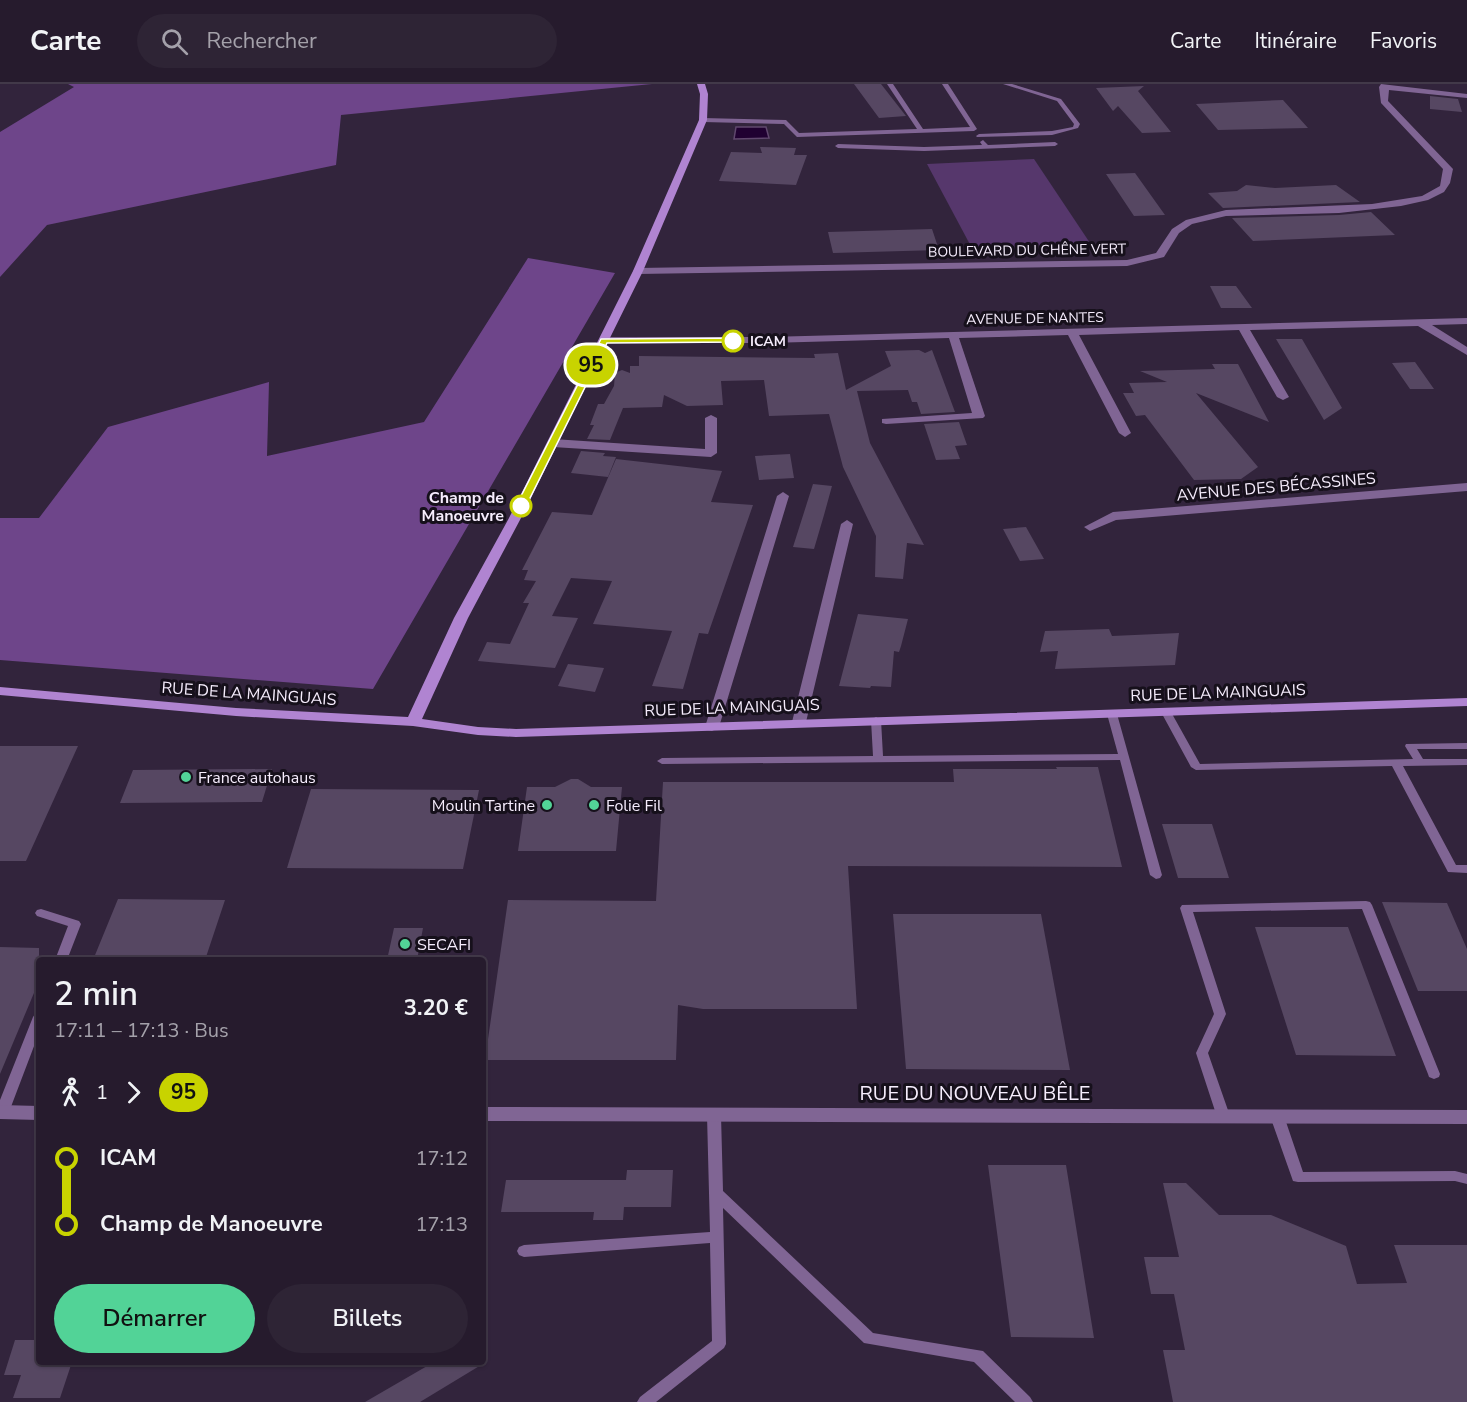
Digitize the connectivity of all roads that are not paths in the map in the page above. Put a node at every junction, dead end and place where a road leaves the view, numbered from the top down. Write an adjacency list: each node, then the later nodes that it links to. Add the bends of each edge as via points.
1 (701, 84): 7 (street)
2 (890, 84): 9 (lane)
3 (945, 84): 8 (lane)
4 (1005, 84): 11 (lane, via 1059,100 1077,124 1075,128 1053,133)
5 (1384, 86): 6 (street); 16 (street, BOULEVARD DU CHÊNE VERT, via 1384,101 1391,112 1449,169 1442,189 1409,204 1203,217 1175,231 1160,255 1127,262)
6 (1467, 96)
7 (703, 120): 10 (lane, via 786,122 796,135); 16 (street)
8 (974, 129): 9 (lane); 11 (lane)
9 (921, 130): 10 (lane)
10 (846, 134): 14 (lane)
11 (979, 136): 15 (lane)
12 (1055, 144): 15 (lane)
13 (838, 147): 14 (lane)
14 (849, 147): 15 (lane)
15 (986, 147)
16 (638, 271): 22 (street)
17 (1467, 321): 18 (street, AVENUE DE NANTES)
18 (1421, 323): 19 (street, AVENUE DE NANTES); 23 (street)
19 (1243, 328): 20 (street, AVENUE DE NANTES); 24 (street)
20 (1072, 332): 21 (street, AVENUE DE NANTES); 27 (street)
21 (953, 335): 22 (street, AVENUE DE NANTES); 26 (street, via 979,416)
22 (604, 340): 28 (street)
23 (1467, 352)
24 (1283, 397)
25 (711, 418): 28 (street, via 711,453)
26 (886, 420)
27 (1125, 433)
28 (553, 443): 38 (street, via 461,618)
29 (1467, 487): 32 (street, AVENUE DES BÉCASSINES, via 1113,516)
30 (783, 496): 40 (street)
31 (848, 524): 39 (street)
32 (1090, 527)
33 (0, 691): 38 (street, RUE DE LA MAINGUAIS, via 236,712)
34 (1467, 702): 35 (street, RUE DE LA MAINGUAIS)
35 (1166, 712): 36 (street, RUE DE LA MAINGUAIS); 47 (lane, via 1196,767)
36 (1112, 714): 37 (street, RUE DE LA MAINGUAIS); 42 (lane)
37 (876, 720): 39 (street, RUE DE LA MAINGUAIS); 43 (lane)
38 (413, 722): 40 (street, RUE DE LA MAINGUAIS, via 516,733)
39 (800, 723): 40 (street, RUE DE LA MAINGUAIS)
40 (712, 727)
41 (1467, 746): 45 (lane, via 1410,746)
42 (1124, 757): 43 (lane); 49 (lane)
43 (878, 760): 44 (lane)
44 (662, 761)
45 (1420, 762): 46 (lane); 47 (lane)
46 (1467, 762)
47 (1396, 763): 48 (lane, via 1452,869)
48 (1467, 869)
49 (1156, 875)
50 (41, 913): 51 (lane, via 75,924)
51 (62, 957)
52 (36, 1024): 54 (lane)
53 (1434, 1074): 58 (lane, via 1365,905 1186,908 1220,1014 1202,1053)
54 (1, 1112): 55 (street)
55 (36, 1113)
56 (486, 1114): 57 (street, RUE DU NOUVEAU BÊLE)
57 (714, 1114): 58 (street, RUE DU NOUVEAU BÊLE); 62 (lane)
58 (1223, 1116): 59 (street, RUE DU NOUVEAU BÊLE)
59 (1277, 1116): 60 (street, RUE DU NOUVEAU BÊLE); 61 (lane, via 1298,1177)
60 (1467, 1117)
61 (1467, 1179)
62 (715, 1192): 63 (lane); 66 (lane, via 869,1340 978,1356)
63 (716, 1237): 64 (lane); 65 (lane, via 719,1344)
64 (524, 1251)
65 (645, 1402)
66 (1025, 1402)

